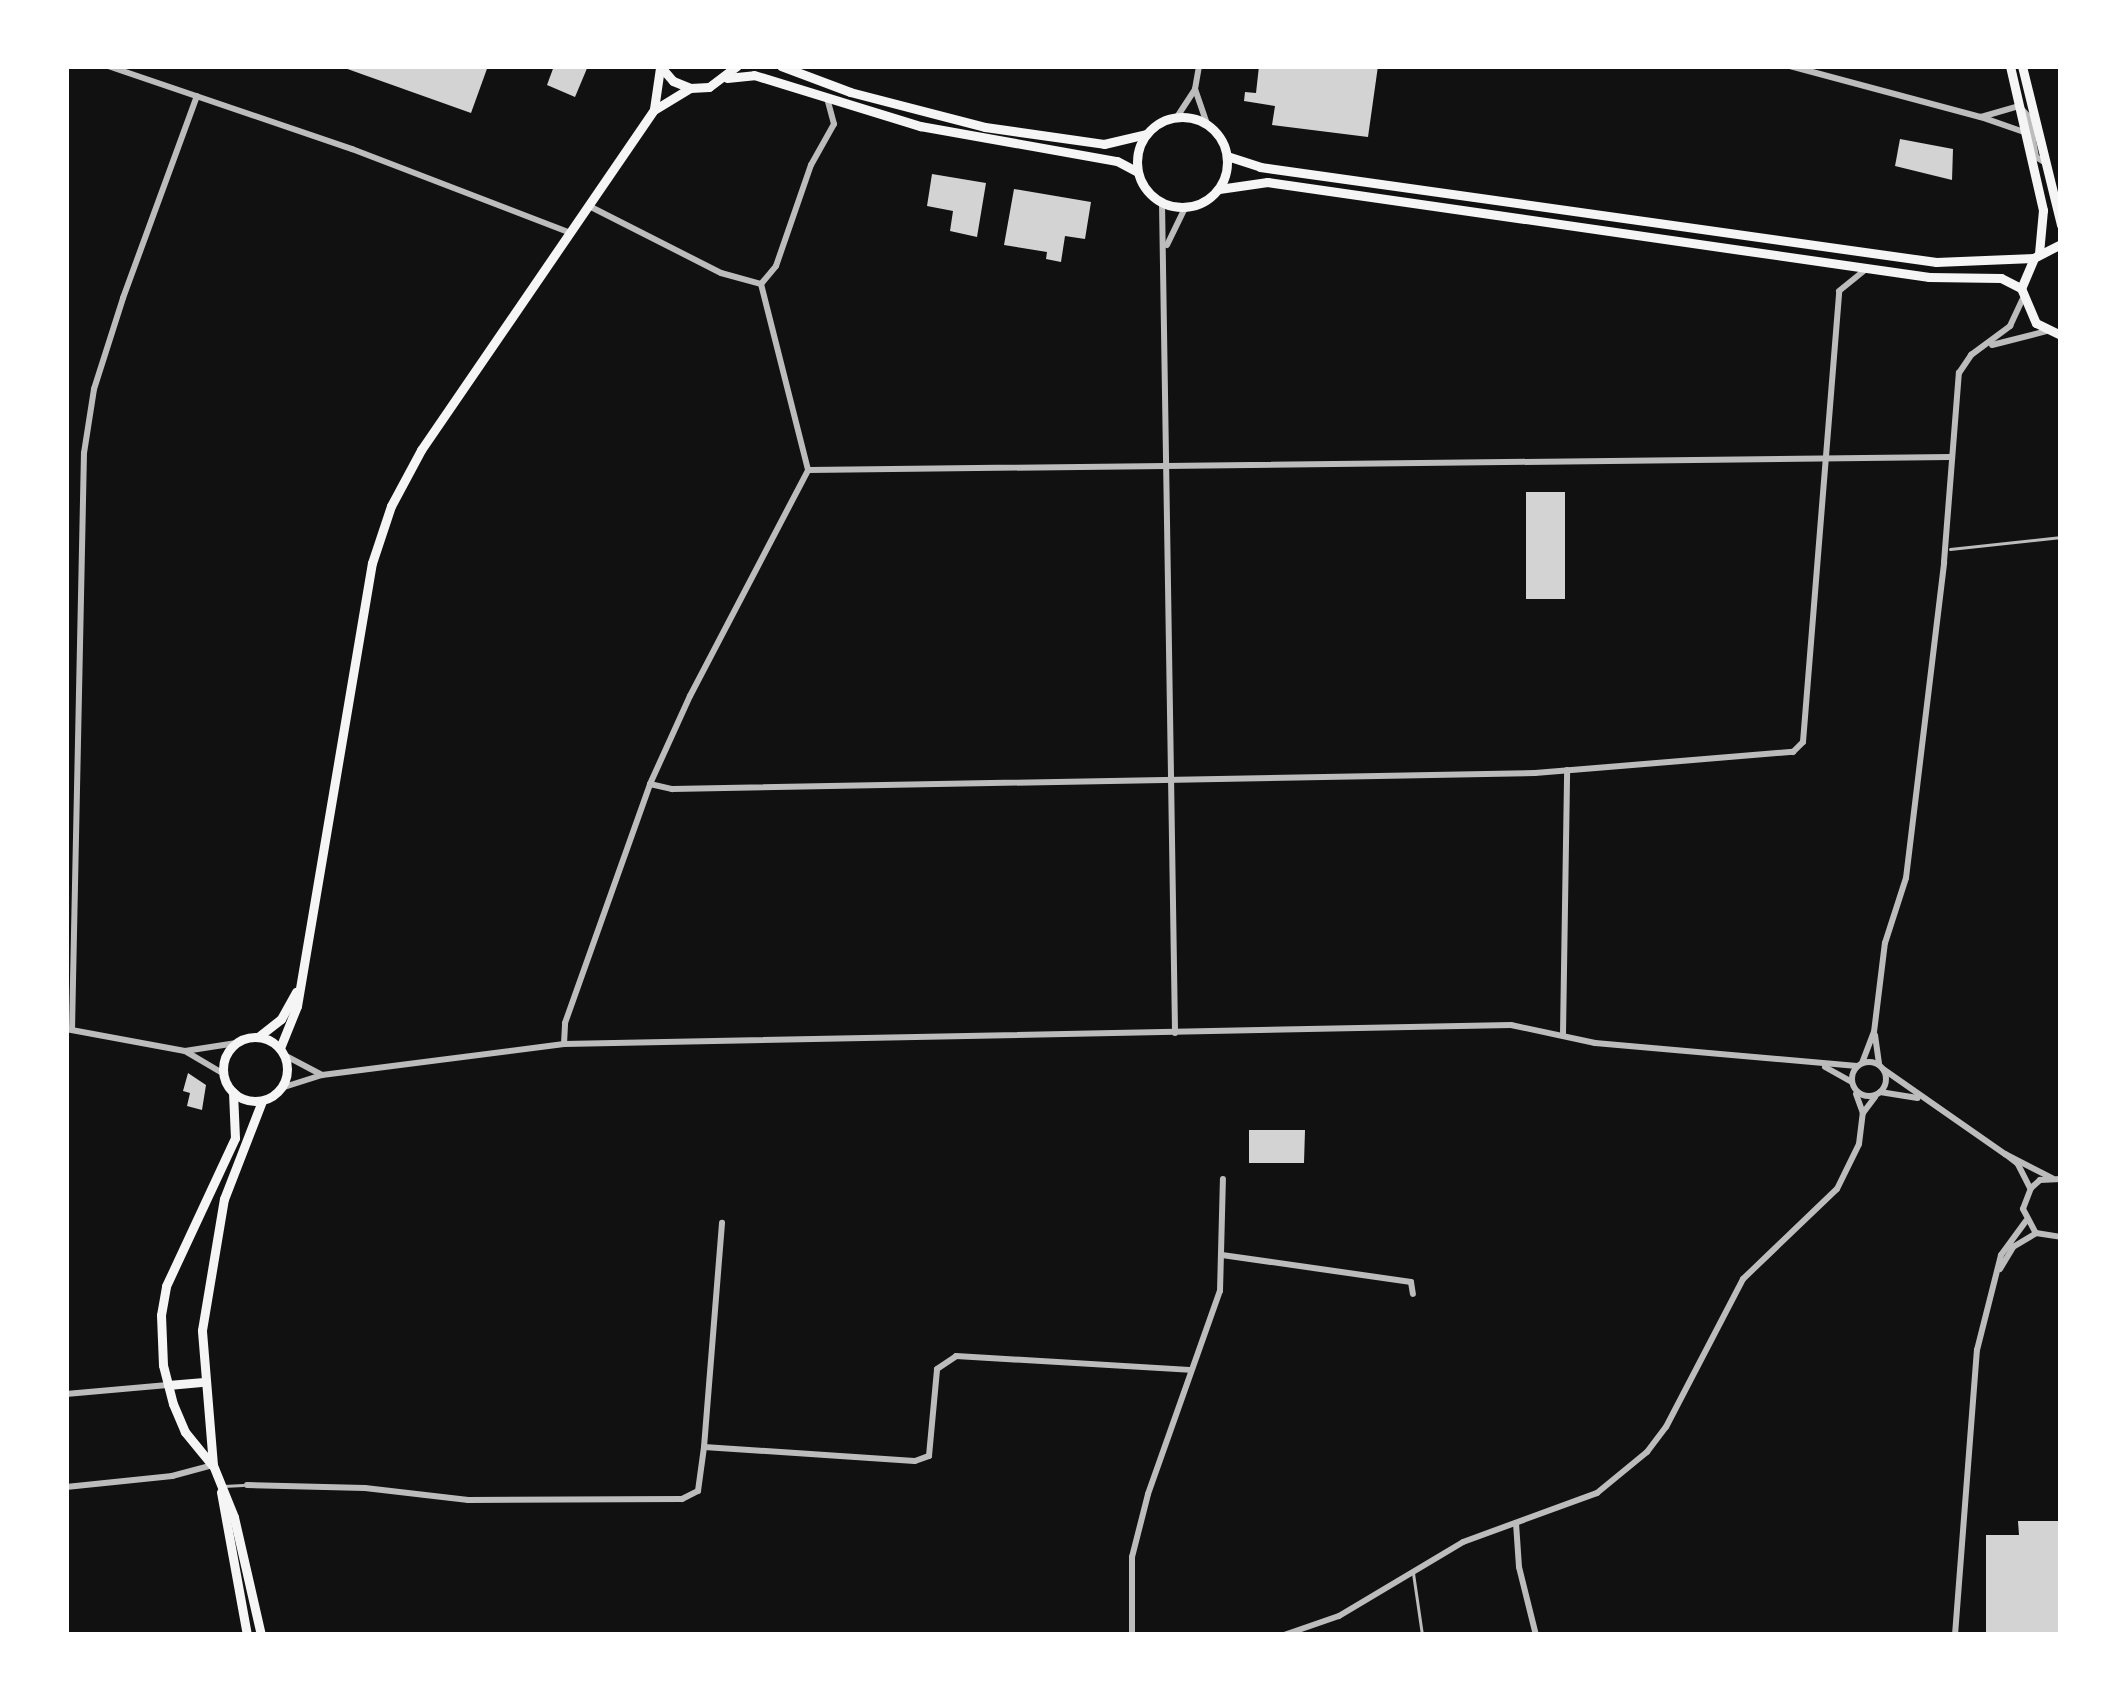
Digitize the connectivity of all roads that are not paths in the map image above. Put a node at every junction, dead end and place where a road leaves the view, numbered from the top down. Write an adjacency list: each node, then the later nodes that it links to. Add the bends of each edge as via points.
1 (108, 66): 12 (street)
2 (737, 66): 9 (main road)
3 (781, 66): 20 (main road, via 985,127 1104,144)
4 (1199, 66): 11 (street)
5 (1790, 66): 17 (street)
6 (2011, 66): 14 (main road)
7 (2022, 66): 22 (main road)
8 (660, 67): 10 (main road); 15 (main road)
9 (727, 78): 10 (main road); 13 (main road, via 754,75)
10 (690, 88): 15 (main road)
11 (1196, 89): 16 (street); 18 (street)
12 (197, 96): 29 (street); 48 (street, via 94,388 84,453)
13 (827, 98): 23 (main road, via 998,143 1117,160); 34 (street, via 834,124 776,266)
14 (2018, 106): 17 (street); 19 (main road); 22 (street)
15 (654, 110): 26 (main road)
16 (1178, 117): 18 (main road); 20 (main road)
17 (1982, 117): 19 (street)
18 (1207, 124): 21 (main road)
19 (2024, 132): 32 (main road, via 2044,224)
20 (1146, 134): 23 (main road)
21 (1227, 155): 24 (main road); 32 (main road, via 1260,167 1936,262)
22 (2044, 163): 28 (main road)
23 (1138, 172): 25 (main road)
24 (1219, 189): 27 (main road); 33 (main road, via 1267,182)
25 (1162, 203): 27 (main road); 31 (street)
26 (589, 206): 29 (main road); 34 (street, via 721,273)
27 (1185, 208): 31 (street)
28 (2061, 225)
29 (571, 233): 47 (main road, via 391,506 371,563)
30 (2061, 244): 32 (main road)
31 (1165, 248): 40 (street)
32 (2037, 255): 35 (main road)
33 (1868, 268): 35 (main road, via 2001,278); 39 (street, via 1839,291)
34 (761, 284): 41 (street)
35 (2022, 294): 36 (main road, via 2027,313); 37 (street, via 2009,326)
36 (2056, 335): 37 (street)
37 (1983, 349): 38 (street, via 1959,373)
38 (1951, 457): 39 (street); 43 (street)
39 (1829, 459): 40 (street); 44 (street, via 1803,742 1793,752)
40 (1163, 464): 41 (street); 45 (street)
41 (808, 470): 46 (street)
42 (2061, 537): 43 (lane)
43 (1945, 549): 49 (street, via 1906,878 1885,943)
44 (1567, 770): 45 (street); 51 (street)
45 (1170, 781): 46 (street, via 672,790); 50 (street)
46 (650, 784): 54 (street)
47 (301, 978): 52 (main road, via 281,1019); 56 (main road)
48 (69, 1029): 55 (street)
49 (1874, 1032): 58 (street); 59 (street)
50 (1175, 1033): 51 (street, via 1511,1025); 54 (street)
51 (1563, 1034): 57 (street)
52 (259, 1037): 53 (main road); 56 (main road)
53 (236, 1043): 55 (street); 60 (main road)
54 (564, 1044): 61 (street)
55 (185, 1052): 60 (street)
56 (282, 1052): 61 (street); 63 (main road, via 288,1066)
57 (1822, 1065): 58 (street); 62 (street)
58 (1860, 1065): 59 (street); 62 (street)
59 (1881, 1067): 65 (street); 66 (street)
60 (224, 1074): 64 (main road)
61 (322, 1075): 63 (street)
62 (1853, 1086): 65 (street); 68 (street)
63 (281, 1088): 67 (main road)
64 (233, 1092): 67 (main road); 82 (main road, via 235,1138 166,1286 161,1342)
65 (1878, 1094): 66 (street); 68 (street)
66 (1921, 1099): 69 (street)
67 (262, 1101): 81 (main road, via 215,1234)
68 (1863, 1113): 89 (street, via 1859,1144 1837,1189 1743,1280 1647,1452 1597,1492)
69 (2005, 1154): 70 (street); 72 (street)
70 (2056, 1178): 72 (street)
71 (1223, 1180): 77 (street)
72 (2030, 1188): 73 (street)
73 (2026, 1221): 75 (street); 78 (street, via 2000,1255)
74 (722, 1223): 84 (street)
75 (2036, 1233): 76 (street); 78 (street, via 2013,1247)
76 (2061, 1237)
77 (1222, 1255): 79 (street, via 1411,1282); 80 (street, via 1216,1308)
78 (1996, 1277): 97 (street, via 1977,1349)
79 (1413, 1294)
80 (1190, 1370): 84 (street, via 956,1356 937,1369 929,1456); 93 (street, via 1132,1558)
81 (204, 1382): 82 (main road); 85 (main road)
82 (168, 1385): 83 (street); 85 (main road, via 185,1432)
83 (66, 1394)
84 (704, 1448): 86 (street, via 698,1491 682,1499 431,1499)
85 (213, 1465): 87 (main road); 88 (street)
86 (247, 1485): 87 (lane)
87 (221, 1486): 91 (main road); 92 (main road)
88 (66, 1487)
89 (1516, 1523): 90 (street); 96 (street)
90 (1412, 1571): 94 (street, via 1339,1616); 95 (lane)
91 (247, 1635)
92 (260, 1635)
93 (1132, 1635)
94 (1284, 1635)
95 (1422, 1635)
96 (1536, 1635)
97 (1955, 1635)

